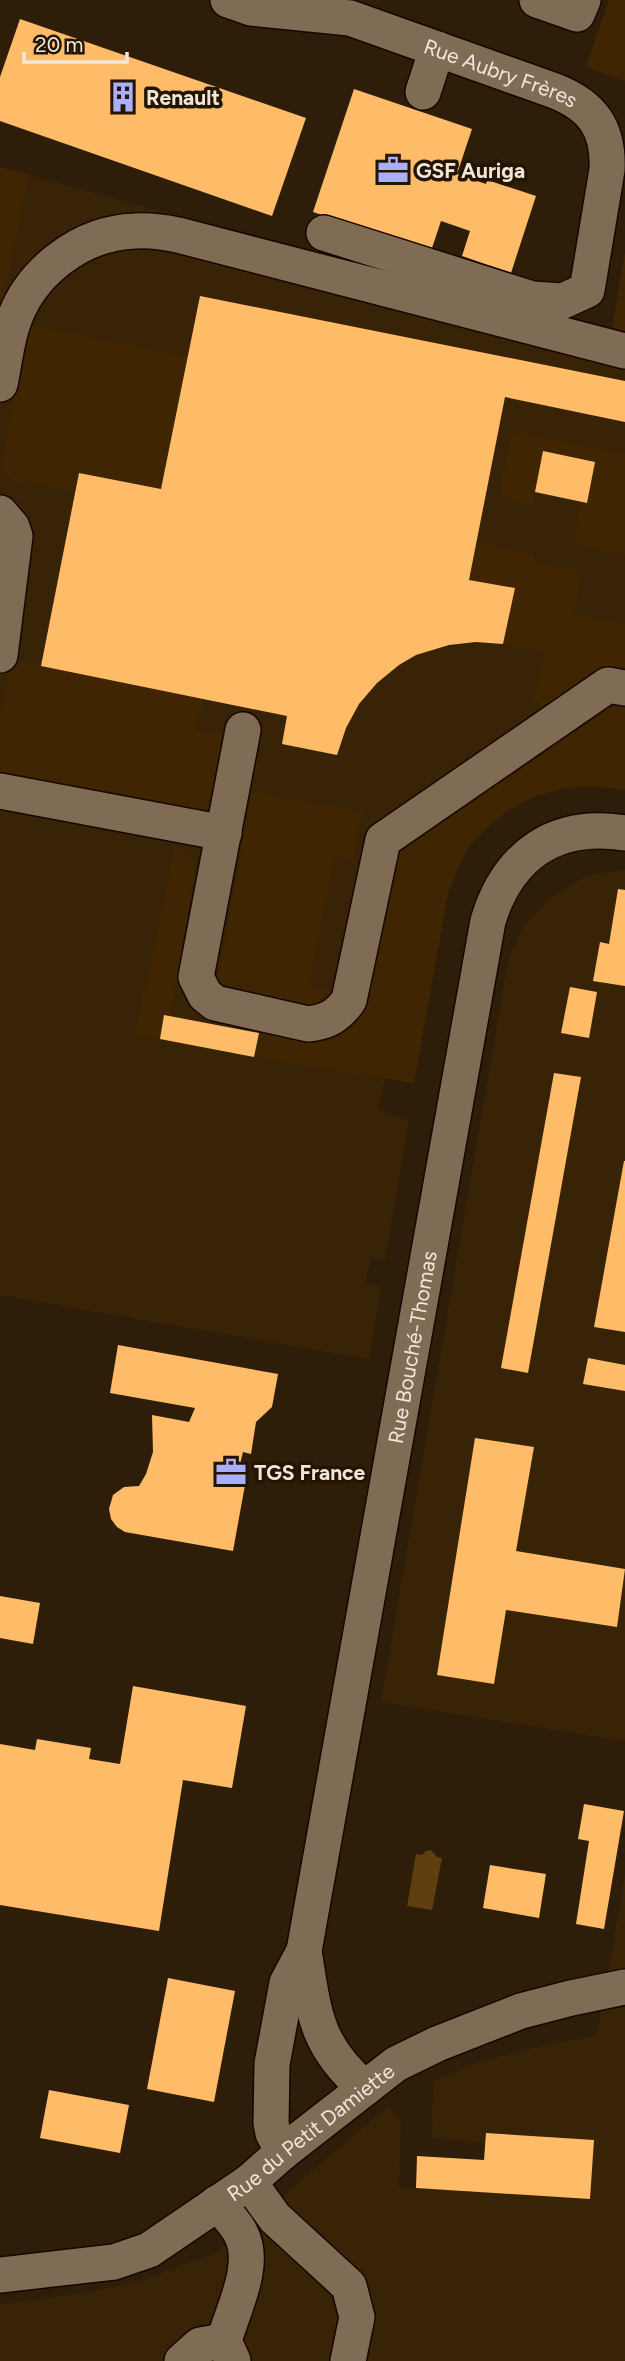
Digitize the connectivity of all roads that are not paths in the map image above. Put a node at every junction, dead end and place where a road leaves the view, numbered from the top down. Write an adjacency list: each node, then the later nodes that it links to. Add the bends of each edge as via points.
1 (228, 0): 4 (street, Rue Aubry Frères, via 251,8)
2 (537, 0): 3 (street, via 578,14)
3 (583, 0)
4 (276, 5): 5 (street, Rue Aubry Frères)
5 (316, 7): 6 (street, Rue Aubry Frères)
6 (437, 50): 7 (street); 8 (street, Rue Aubry Frères, via 572,98)
7 (423, 92)
8 (611, 118): 9 (street, Rue Aubry Frères, via 604,136 607,170 587,290 563,302 532,299)
9 (324, 233)
10 (625, 351): 11 (street, via 178,235 134,230 92,240 70,251 34,284 12,326)
11 (0, 384)
12 (0, 513): 13 (street, via 15,536)
13 (0, 655)
14 (625, 688): 17 (street, via 608,685 383,840 352,990 343,1009 323,1022 308,1024 228,1007 215,1003 199,987 196,977)
15 (243, 730): 17 (street)
16 (0, 791): 17 (street)
17 (224, 833)
18 (625, 833): 19 (street, Rue Bouché-Thomas, via 583,831 541,846 506,878 488,921)
19 (304, 1951): 21 (street, Rue Bouché-Thomas, via 322,2037 340,2064); 22 (street, Rue Bouché-Thomas, via 287,1983 272,2064 271,2123)
20 (625, 1987): 21 (street, Rue du Petit Damiette, via 558,2001 478,2026 396,2064)
21 (365, 2088): 22 (street, Rue du Petit Damiette)
22 (283, 2152): 23 (street, Rue du Petit Damiette)
23 (249, 2182): 24 (street, Rue du Petit Damiette); 28 (street, via 275,2218 349,2286 357,2317)
24 (217, 2203): 25 (street, Rue du Petit Damiette, via 131,2258); 26 (street, via 241,2232 248,2252)
25 (0, 2275)
26 (228, 2351): 27 (street, via 200,2345)
27 (182, 2361)
28 (348, 2361)

